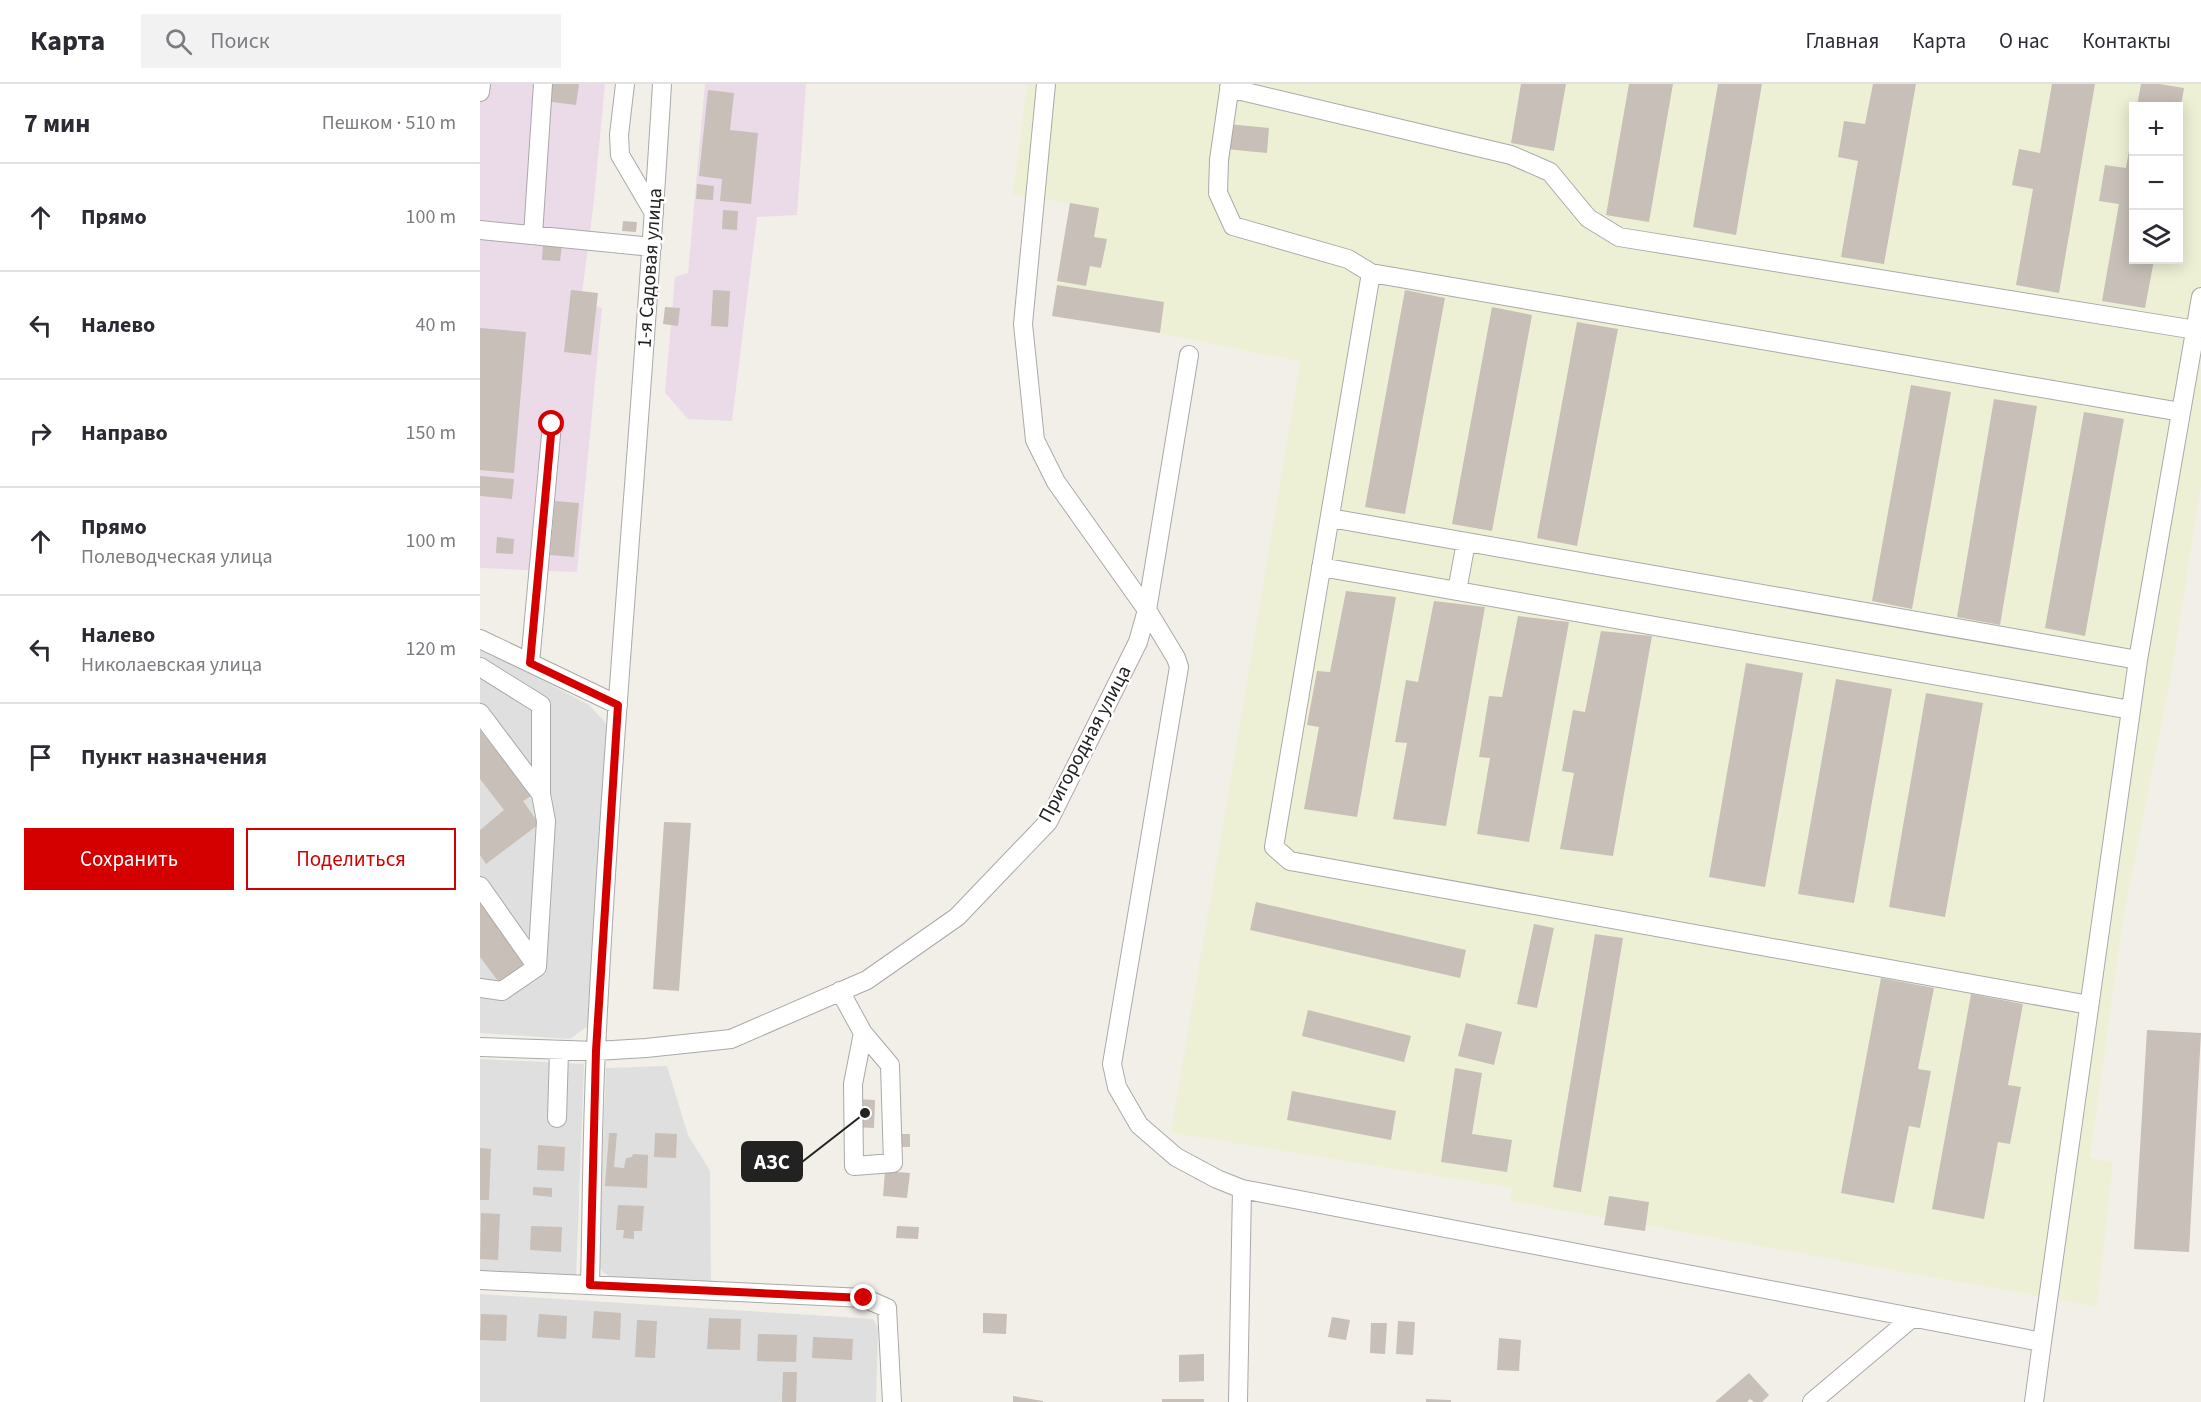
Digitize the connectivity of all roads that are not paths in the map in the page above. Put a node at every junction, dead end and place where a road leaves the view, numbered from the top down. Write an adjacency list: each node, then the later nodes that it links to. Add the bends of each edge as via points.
1 (481, 84): 7 (street)
2 (543, 84): 10 (street)
3 (625, 84): 8 (street, via 620,155)
4 (662, 84): 8 (street, 1-я Садовая улица)
5 (1046, 84): 22 (street, via 1023,324 1035,440 1056,482)
6 (1229, 86): 12 (street, via 1218,193 1233,226 1348,260); 14 (street, via 1511,155 1550,172 1588,218 1619,237)
7 (480, 92)
8 (654, 213): 11 (street, 1-я Садовая улица)
9 (480, 230): 10 (street)
10 (533, 235): 11 (street)
11 (652, 248): 27 (street, 1-я Садовая улица)
12 (1371, 273): 16 (street); 18 (street)
13 (2201, 297): 14 (street)
14 (2196, 330): 16 (street)
15 (1189, 355): 22 (street, Пригородная улица)
16 (2181, 412): 24 (street)
17 (552, 424): 25 (street)
18 (1330, 518): 19 (street); 20 (street)
19 (1466, 542): 21 (street); 24 (street)
20 (1321, 567): 21 (street); 35 (street, via 1274,847 1290,861)
21 (1457, 591): 28 (street)
22 (1147, 610): 34 (street, Пригородная улица, via 1138,642 1048,822 957,917 867,980); 41 (street, via 1179,667 1112,1064 1117,1087 1139,1125 1176,1157)
23 (480, 639): 25 (street)
24 (2138, 660): 28 (street)
25 (530, 663): 27 (street)
26 (480, 666): 30 (street, via 541,705)
27 (618, 705): 39 (street, 1-я Садовая улица)
28 (2131, 710): 35 (street)
29 (480, 713): 30 (street)
30 (541, 794): 32 (street, via 546,821)
31 (480, 886): 32 (street)
32 (537, 967): 33 (street, via 502,991)
33 (480, 988)
34 (840, 991): 36 (street); 39 (street, Пригородная улица, via 731,1039)
35 (2089, 1005): 45 (street)
36 (863, 1033): 36 (street, via 853,1084 854,1166 893,1163 890,1065)
37 (480, 1047): 38 (street, Пригородная улица)
38 (559, 1051): 39 (street, Пригородная улица); 40 (street)
39 (596, 1051): 43 (street, 1-я Садовая улица)
40 (557, 1118)
41 (1242, 1189): 44 (street); 47 (street)
42 (480, 1280): 43 (street)
43 (590, 1285): 46 (street, via 864,1298 887,1308)
44 (1913, 1317): 45 (street); 48 (street)
45 (2042, 1342): 49 (street)
46 (892, 1402)
47 (1238, 1402)
48 (1812, 1402)
49 (2034, 1402)

